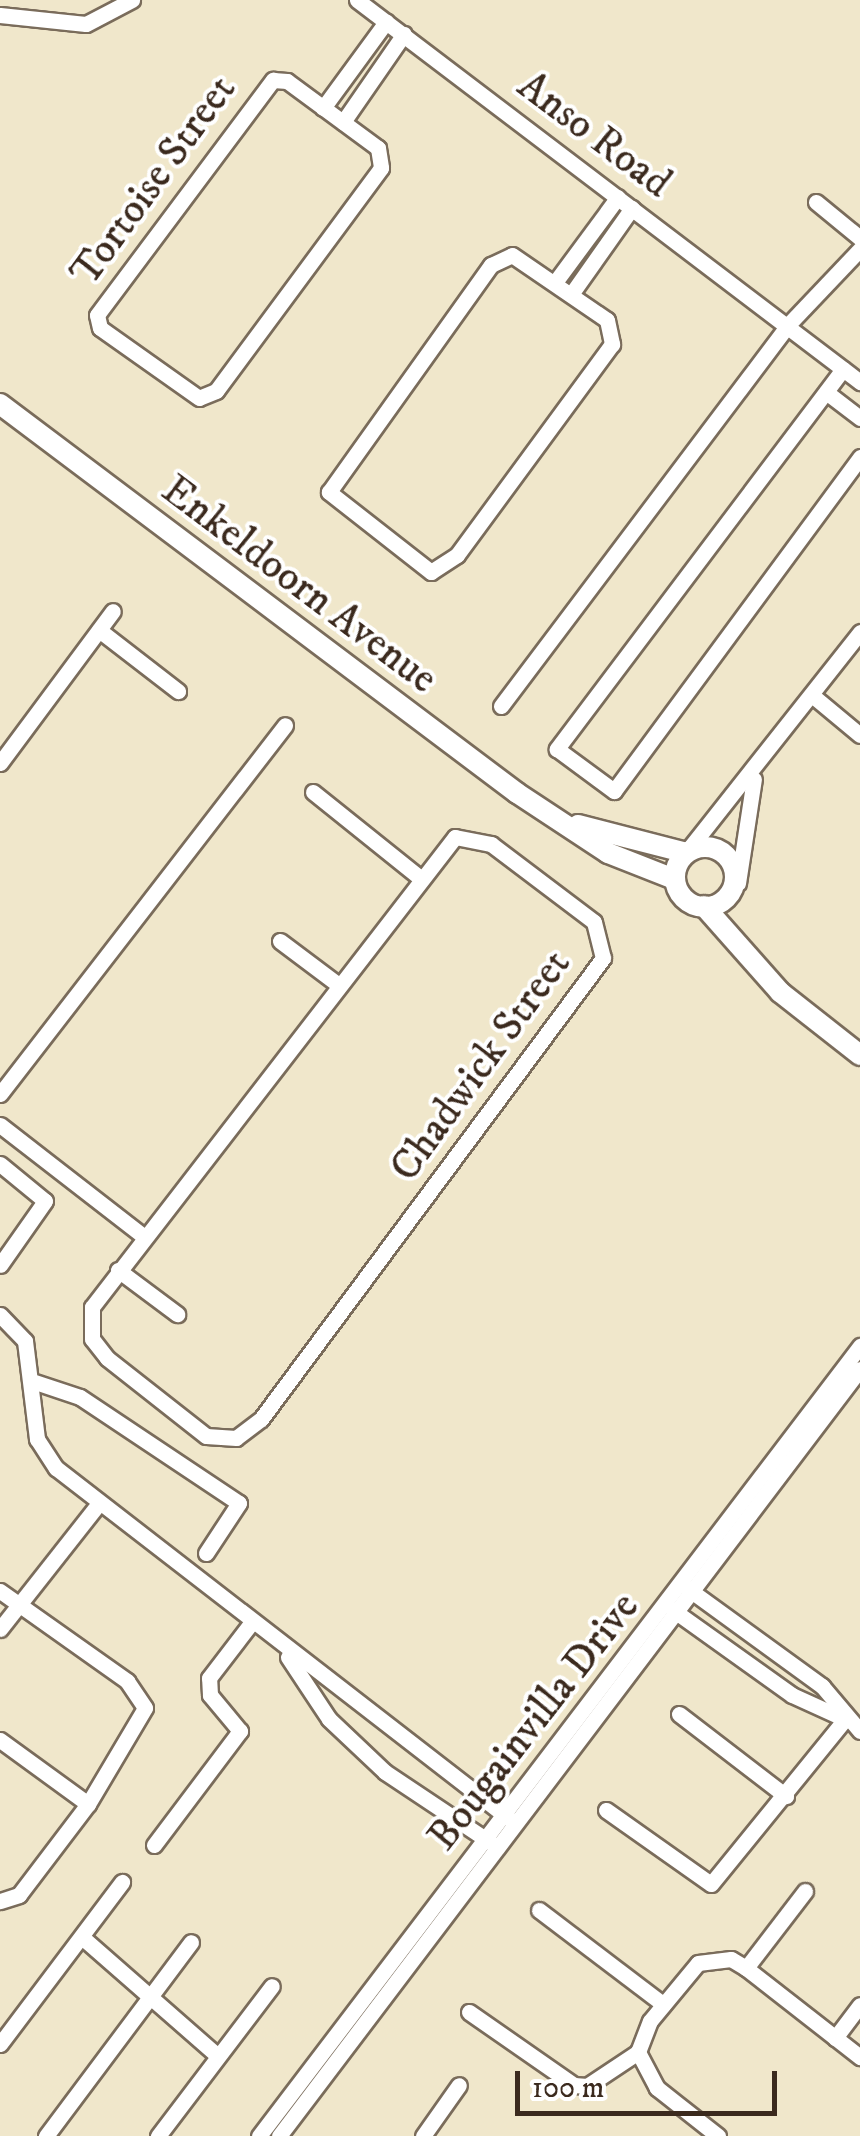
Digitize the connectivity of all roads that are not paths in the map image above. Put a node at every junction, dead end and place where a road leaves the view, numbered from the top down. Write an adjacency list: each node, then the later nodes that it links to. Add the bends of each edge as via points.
1 (132, 0): 3 (street, via 86,24)
2 (357, 0): 4 (street, Anso Road)
3 (0, 15)
4 (386, 22): 5 (street, Anso Road); 6 (street)
5 (404, 34): 7 (street); 8 (street, Anso Road)
6 (323, 108): 7 (street, Tortoise Street); 7 (street, Tortoise Street, via 286,81 259,91 102,305 100,328 192,395 216,391 376,178 378,148)
7 (342, 122)
8 (618, 197): 10 (street, Anso Road); 13 (street)
9 (816, 202): 11 (street)
10 (632, 208): 14 (street); 15 (street, Anso Road)
11 (860, 238)
12 (860, 249): 15 (street)
13 (556, 281): 14 (street); 14 (street, via 512,256 491,265 332,481 334,503 416,568 443,569 457,555 612,344 607,320)
14 (572, 293)
15 (787, 326): 16 (street, Anso Road); 27 (street)
16 (844, 369): 17 (street, Anso Road); 18 (street)
17 (860, 382)
18 (826, 392): 20 (street); 21 (street, via 558,749 614,791)
19 (0, 404): 33 (street, Enkeldoorn Avenue)
20 (860, 418)
21 (860, 458)
22 (113, 611): 23 (street)
23 (99, 630): 25 (street); 30 (street)
24 (860, 632): 26 (street)
25 (178, 692)
26 (813, 696): 29 (street); 31 (street)
27 (501, 706)
28 (285, 725): 43 (street)
29 (860, 735)
30 (0, 763)
31 (756, 770): 34 (street); 37 (street)
32 (313, 792): 35 (street)
33 (557, 818): 34 (street, Enkeldoorn Avenue); 36 (street, Enkeldoorn Avenue, via 608,854)
34 (685, 851): 36 (street); 37 (street, Enkeldoorn Avenue, via 723,857)
35 (418, 876): 41 (street, Chadwick Street); 48 (street, Chadwick Street, via 455,836 490,844 594,922 603,958 250,1431 206,1436 107,1358 89,1323)
36 (674, 879): 38 (street, Enkeldoorn Avenue)
37 (736, 889): 38 (street); 40 (street)
38 (704, 906): 40 (street, Enkeldoorn Avenue)
39 (280, 941): 41 (street)
40 (741, 951): 42 (street, Enkeldoorn Avenue)
41 (336, 983): 46 (street, Chadwick Street)
42 (860, 1055)
43 (0, 1094)
44 (0, 1125): 46 (street)
45 (0, 1164): 47 (street, via 46,1201)
46 (143, 1236): 48 (street, Chadwick Street)
47 (0, 1265)
48 (118, 1270): 49 (street)
49 (177, 1314)
50 (0, 1316): 53 (street, via 25,1341)
51 (860, 1346): 56 (street, Bougainvilla Drive)
52 (860, 1370): 56 (street, Bougainvilla Drive)
53 (35, 1382): 54 (street, via 42,1450); 55 (street, via 80,1397 239,1503)
54 (99, 1503): 58 (street); 60 (street)
55 (206, 1553)
56 (689, 1589): 59 (street, Bougainvilla Drive); 64 (street, via 822,1686)
57 (0, 1590): 58 (street)
58 (18, 1604): 61 (street); 68 (street, via 144,1700 136,1733)
59 (673, 1611): 64 (street, via 792,1696); 70 (street, Bougainvilla Drive); 71 (street, Bougainvilla Drive)
60 (252, 1622): 62 (street); 73 (street, via 209,1678 210,1695 240,1732)
61 (0, 1629)
62 (286, 1654): 70 (street); 72 (street, via 356,1746)
63 (679, 1714): 67 (street)
64 (846, 1719): 65 (street); 67 (street)
65 (860, 1730)
66 (0, 1740): 68 (street)
67 (786, 1796): 69 (street, via 711,1884)
68 (88, 1804): 77 (street, via 19,1894)
69 (606, 1810)
70 (505, 1816): 71 (street); 72 (street, Bougainvilla Drive)
71 (520, 1826): 74 (street, Bougainvilla Drive)
72 (488, 1839): 74 (street); 95 (street, Bougainvilla Drive)
73 (154, 1846)
74 (502, 1850): 96 (street, Bougainvilla Drive)
75 (122, 1882): 79 (street)
76 (804, 1891): 81 (street)
77 (0, 1900)
78 (539, 1910): 84 (street)
79 (83, 1938): 83 (street); 88 (street)
80 (191, 1942): 83 (street)
81 (746, 1968): 84 (street, via 731,1959 698,1964); 87 (street)
82 (272, 1986): 90 (street)
83 (150, 1997): 90 (street); 93 (street)
84 (663, 2004): 89 (street)
85 (860, 2005): 87 (street)
86 (469, 2012): 89 (street, via 574,2085 587,2086)
87 (836, 2038): 91 (street)
88 (0, 2044)
89 (638, 2052): 98 (street, via 657,2088)
90 (218, 2056): 94 (street)
91 (860, 2057)
92 (459, 2086): 97 (street)
93 (46, 2136)
94 (158, 2136)
95 (258, 2136)
96 (280, 2136)
97 (423, 2136)
98 (718, 2136)

